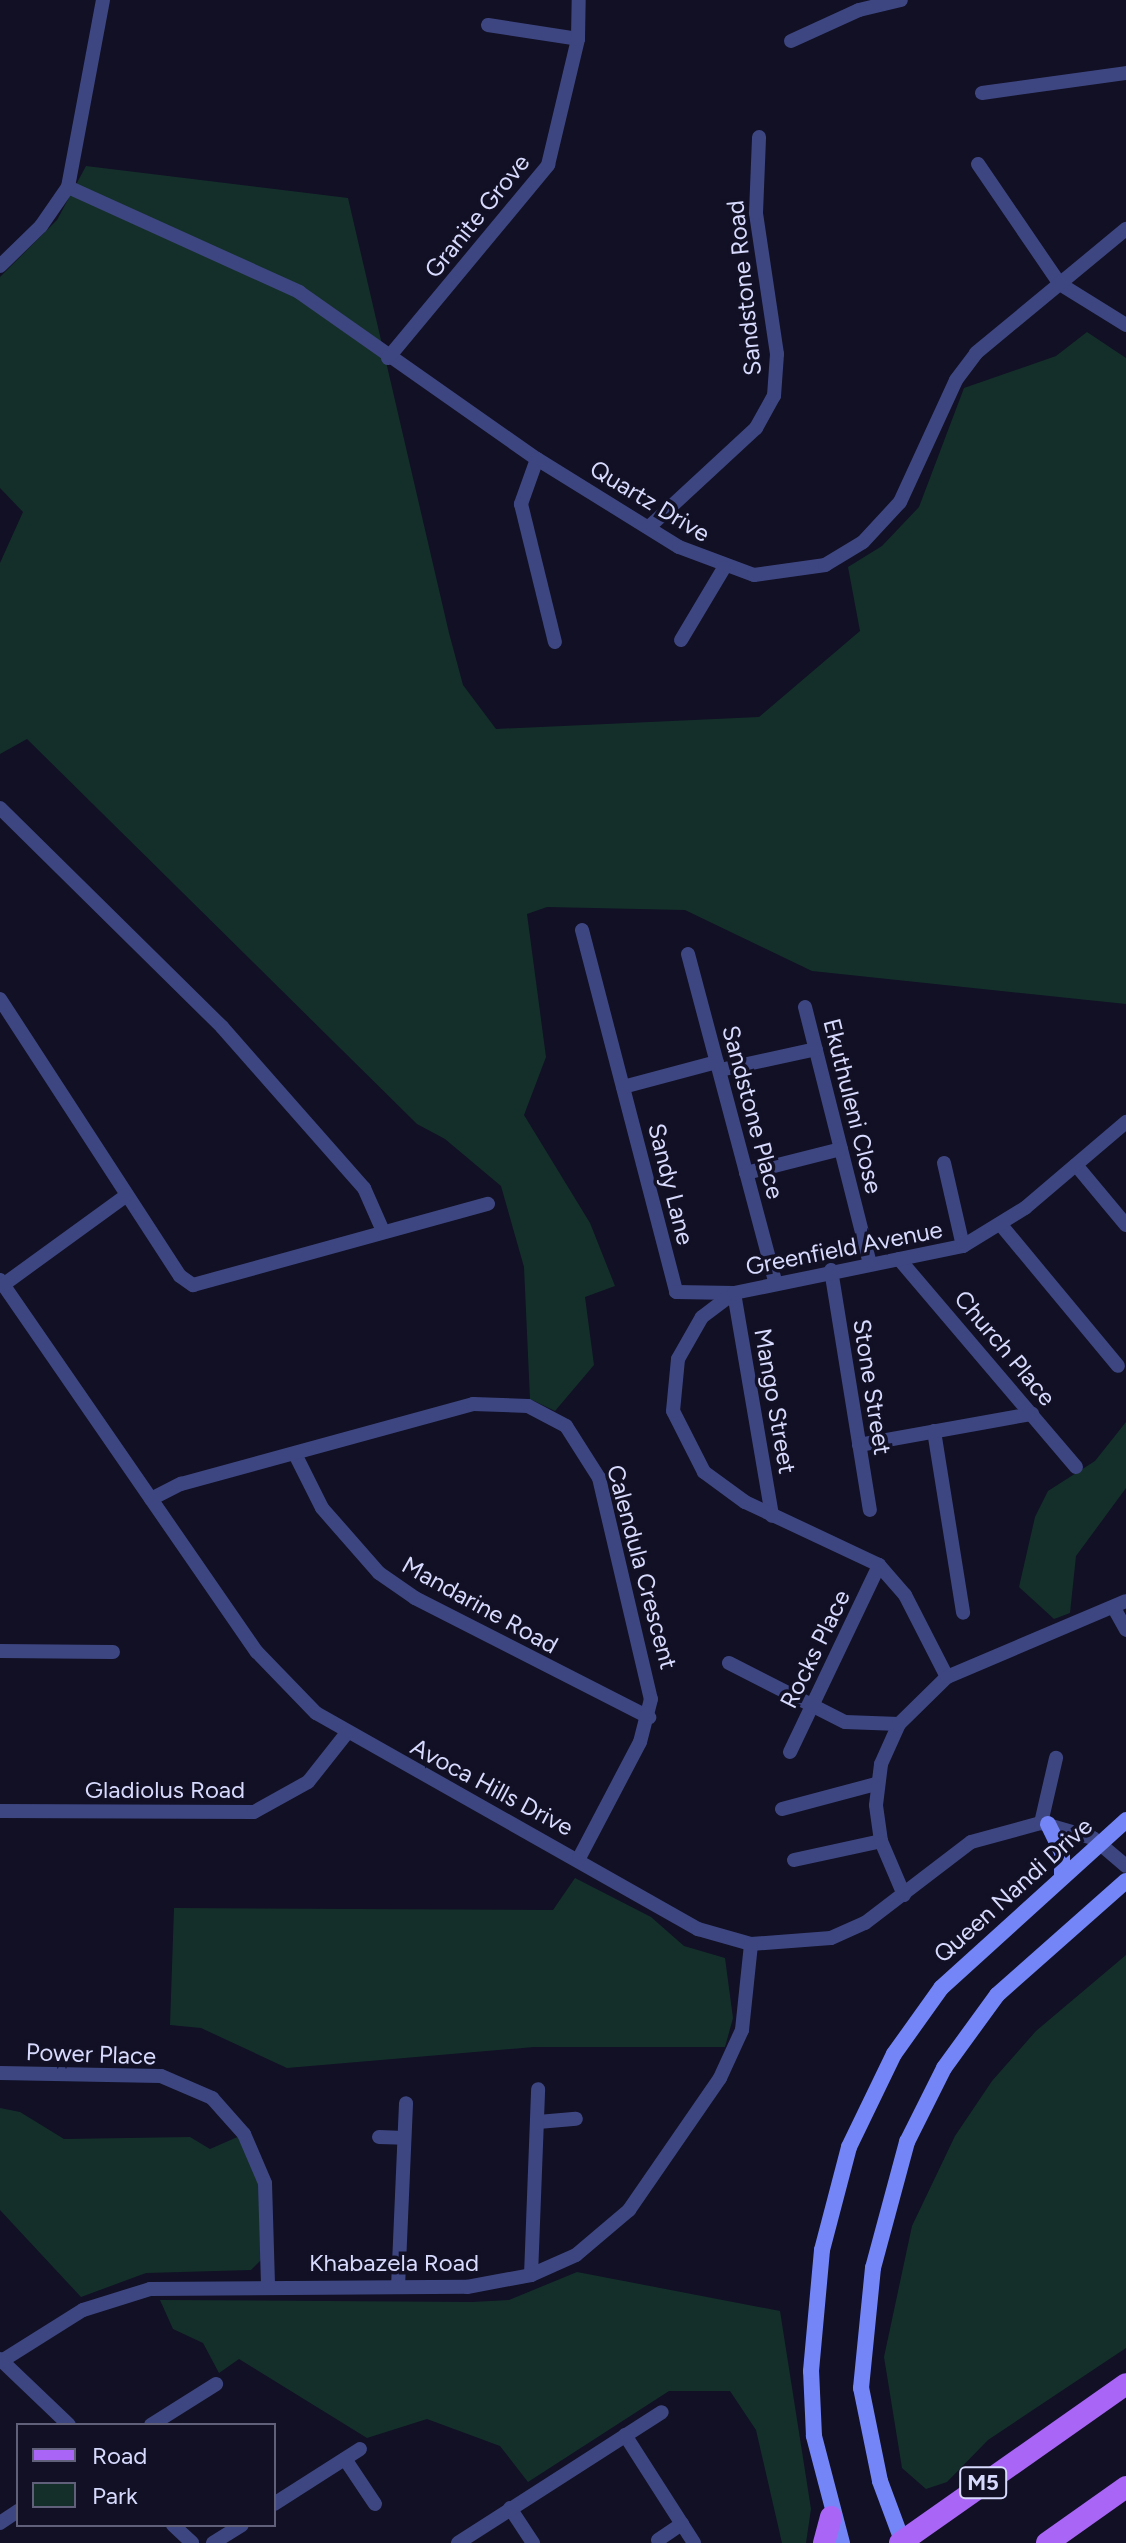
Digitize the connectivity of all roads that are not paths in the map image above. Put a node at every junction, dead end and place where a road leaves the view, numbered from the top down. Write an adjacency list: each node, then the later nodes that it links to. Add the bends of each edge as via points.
1 (103, 0): 11 (street)
2 (579, 0): 5 (street, Granite Grove)
3 (901, 0): 6 (street, via 859,10)
4 (488, 25): 5 (street)
5 (578, 39): 16 (street, Granite Grove, via 542,174)
6 (791, 41)
7 (1126, 73): 8 (street)
8 (982, 93)
9 (759, 137): 18 (street, Sandstone Road, via 756,213 777,354 774,396 756,428)
10 (978, 164): 14 (street)
11 (68, 187): 13 (street, via 41,226); 16 (street, Quartz Drive, via 299,292)
12 (1126, 229): 14 (street, Quartz Drive)
13 (0, 266)
14 (1060, 284): 15 (street); 19 (street, Quartz Drive, via 964,368 900,502 863,542 803,571 754,575)
15 (1126, 325)
16 (388, 358): 17 (street, Quartz Drive)
17 (537, 459): 18 (street, Quartz Drive); 21 (street, via 521,504)
18 (649, 527): 19 (street, Quartz Drive)
19 (724, 568): 20 (street)
20 (681, 640)
21 (555, 642)
22 (0, 808): 39 (street, via 222,1027 359,1181)
23 (582, 930): 29 (street, Sandy Lane)
24 (688, 954): 28 (street, Sandstone Place)
25 (0, 999): 35 (street)
26 (805, 1007): 27 (street, Ekuthuleni Close)
27 (816, 1049): 28 (street); 31 (street, Ekuthuleni Close)
28 (719, 1066): 29 (street); 34 (street, Sandstone Place)
29 (623, 1087): 46 (street, Sandy Lane, via 676,1292)
30 (1126, 1122): 33 (street, Greenfield Avenue)
31 (841, 1149): 34 (street); 42 (street, Ekuthuleni Close)
32 (944, 1163): 40 (street)
33 (1076, 1165): 37 (street, Greenfield Avenue); 38 (street)
34 (746, 1173): 44 (street, Sandstone Place)
35 (127, 1195): 39 (street, via 180,1276 198,1287); 45 (street)
36 (488, 1204): 39 (street)
37 (1001, 1225): 40 (street, Greenfield Avenue); 47 (street)
38 (1126, 1225)
39 (383, 1231)
40 (963, 1246): 41 (street, Greenfield Avenue)
41 (899, 1259): 42 (street, Greenfield Avenue); 48 (street, Church Place)
42 (870, 1263): 43 (street, Greenfield Avenue)
43 (831, 1270): 44 (street, Greenfield Avenue); 50 (street, Stone Street)
44 (775, 1281): 46 (street, Greenfield Avenue)
45 (2, 1283): 53 (street, Avoca Hills Drive)
46 (734, 1293): 55 (street, Mango Street); 55 (street, Greenfield Avenue, via 702,1317 686,1341 673,1377 673,1411 704,1472)
47 (1118, 1366)
48 (1032, 1414): 49 (street); 52 (street, Church Place)
49 (934, 1431): 50 (street); 58 (street)
50 (859, 1445): 54 (street, Stone Street)
51 (295, 1454): 53 (street, Calendula Crescent, via 181,1484); 65 (street, Mandarine Road, via 322,1508 379,1573 455,1619); 65 (street, Calendula Crescent, via 487,1401 528,1406 566,1426 599,1478 649,1673)
52 (1076, 1467)
53 (151, 1499): 67 (street, Avoca Hills Drive, via 257,1652)
54 (870, 1510)
55 (772, 1516): 56 (street, Greenfield Avenue)
56 (879, 1565): 63 (street, Greenfield Avenue, via 905,1595); 64 (street, Rocks Place)
57 (1120, 1605): 59 (street); 63 (street)
58 (963, 1613)
59 (1126, 1630)
60 (0, 1651): 61 (street)
61 (113, 1652)
62 (729, 1663): 64 (street)
63 (947, 1677): 66 (street)
64 (813, 1704): 66 (street, via 855,1725); 68 (street, Rocks Place)
65 (649, 1717): 77 (street, Calendula Crescent)
66 (899, 1724): 70 (street)
67 (346, 1734): 72 (street, Gladiolus Road, via 308,1782 254,1812); 77 (street, Avoca Hills Drive)
68 (790, 1752)
69 (1056, 1758): 74 (street)
70 (876, 1784): 71 (street); 75 (street)
71 (782, 1809)
72 (0, 1811)
73 (1126, 1820): 76 (main road, Queen Nandi Drive)
74 (1044, 1824): 76 (street); 80 (main road, via 1062,1853); 82 (street, Avoca Hills Drive, via 971,1842)
75 (881, 1841): 78 (street); 82 (street)
76 (1102, 1842): 79 (street); 80 (main road, Queen Nandi Drive)
77 (579, 1858): 83 (street, Avoca Hills Drive, via 698,1929)
78 (794, 1860)
79 (1126, 1866)
80 (1062, 1876): 107 (main road, Queen Nandi Drive, via 941,1988 894,2054 849,2147 822,2250 811,2371 814,2436)
81 (1126, 1881): 112 (main road, via 997,1995 944,2068 907,2142 873,2268 861,2388 880,2481)
82 (904, 1895): 83 (street, Avoca Hills Drive, via 831,1938)
83 (751, 1944): 91 (street, Khabazela Road, via 747,2004 734,2054 657,2174 607,2233)
84 (0, 2073): 92 (street, Power Place, via 161,2076 212,2098 244,2134 265,2183)
85 (538, 2089): 88 (street)
86 (406, 2103): 90 (street)
87 (576, 2119): 88 (street)
88 (538, 2122): 91 (street)
89 (379, 2137): 90 (street)
90 (404, 2138): 93 (street)
91 (531, 2275): 93 (street, Khabazela Road, via 494,2285)
92 (268, 2284): 93 (street, Khabazela Road); 94 (street, Khabazela Road, via 188,2284 116,2296)
93 (398, 2287)
94 (1, 2361): 98 (street)
95 (216, 2384): 99 (street)
96 (1126, 2384): 112 (main road, M5)
97 (662, 2412): 100 (street)
98 (67, 2423)
99 (154, 2423)
100 (625, 2435): 106 (street); 108 (street)
101 (360, 2449): 102 (street)
102 (345, 2459): 104 (street); 105 (street)
103 (1126, 2487): 120 (main road)
104 (276, 2503)
105 (375, 2504)
106 (510, 2508): 115 (street); 116 (street)
107 (831, 2517): 118 (main road); 119 (main road, Queen Nandi Drive)
108 (682, 2524): 111 (street); 117 (street)
109 (175, 2527): 113 (street)
110 (239, 2527): 114 (street)
111 (658, 2540)
112 (902, 2542)
113 (192, 2543)
114 (213, 2543)
115 (458, 2543)
116 (533, 2543)
117 (694, 2543)
118 (824, 2543)
119 (842, 2543)
120 (1047, 2543)

